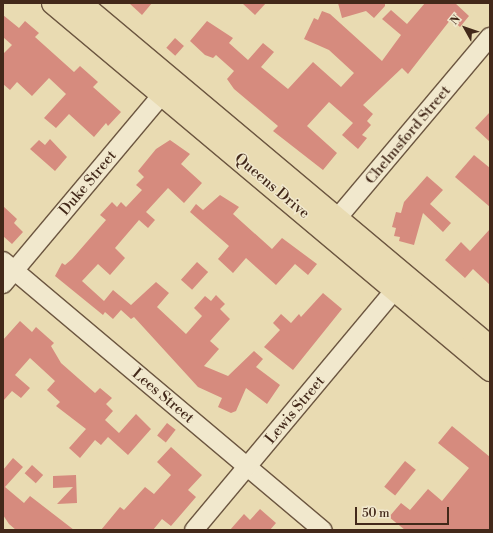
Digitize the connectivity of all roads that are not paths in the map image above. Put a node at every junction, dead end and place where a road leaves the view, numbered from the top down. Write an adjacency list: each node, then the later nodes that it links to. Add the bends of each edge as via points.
1 (53, 3): 4 (main road, Queens Drive)
2 (80, 3): 4 (main road, Queens Drive)
3 (490, 37): 5 (street, Chelmsford Street)
4 (167, 88): 5 (main road, Queens Drive); 6 (street, Duke Street)
5 (332, 226): 7 (main road, Queens Drive); 8 (main road, Queens Drive)
6 (7, 272): 10 (street, Lees Street)
7 (395, 290): 9 (main road, Queens Drive); 10 (street, Lewis Street)
8 (490, 347)
9 (490, 370)
10 (247, 467): 11 (street, Lewis Street); 12 (street, Lees Street)
11 (194, 530)
12 (323, 530)

